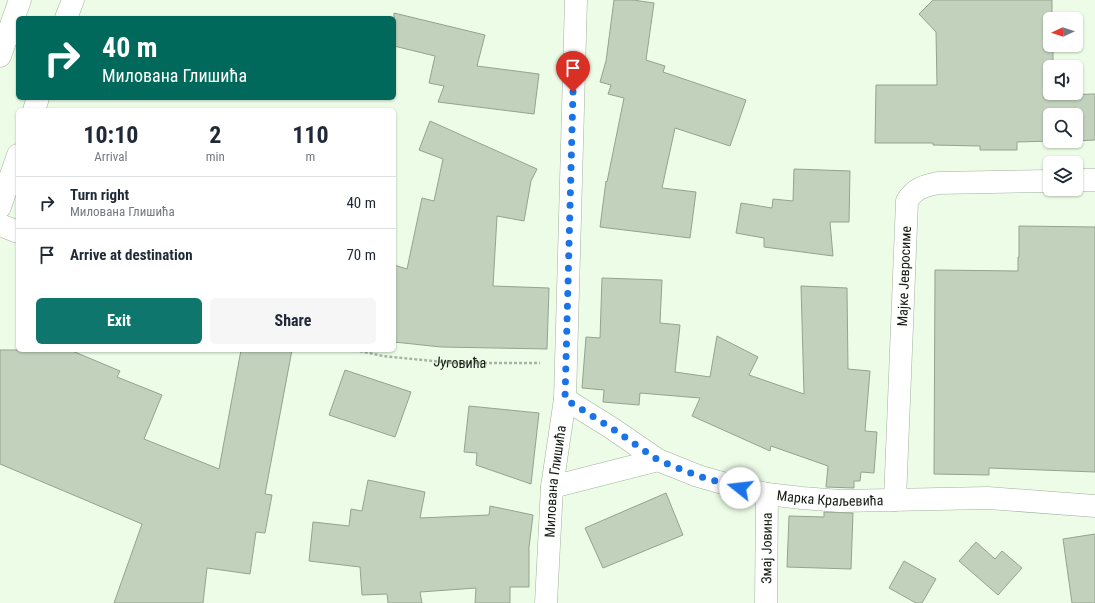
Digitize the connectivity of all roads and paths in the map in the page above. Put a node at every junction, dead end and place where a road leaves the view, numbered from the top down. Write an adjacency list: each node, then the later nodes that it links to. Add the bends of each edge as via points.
1 (20, 0): 5 (street)
2 (73, 0): 4 (street)
3 (576, 0): 14 (street, Милована Глишића)
4 (67, 16)
5 (0, 56)
6 (16, 161): 10 (street)
7 (1083, 180): 8 (street)
8 (1095, 180)
9 (1043, 181): 19 (street, Мајке Јевросиме, via 938,183 918,189 907,201)
10 (0, 207)
11 (0, 225): 12 (street)
12 (16, 231)
13 (364, 352): 14 (path, Југовића, via 453,363)
14 (565, 364): 15 (street, Милована Глишића)
15 (565, 399): 16 (street, Марка Краљевића); 17 (street, Милована Глишића)
16 (658, 460): 17 (street); 18 (street, Марка Краљевића, via 698,476)
17 (552, 487): 21 (street, Милована Глишића)
18 (767, 494): 19 (street, Марка Краљевића, via 840,502); 22 (street, Змај Јовина)
19 (895, 500): 20 (street, Марка Краљевића, via 988,498)
20 (1095, 506)
21 (546, 603)
22 (766, 603)

